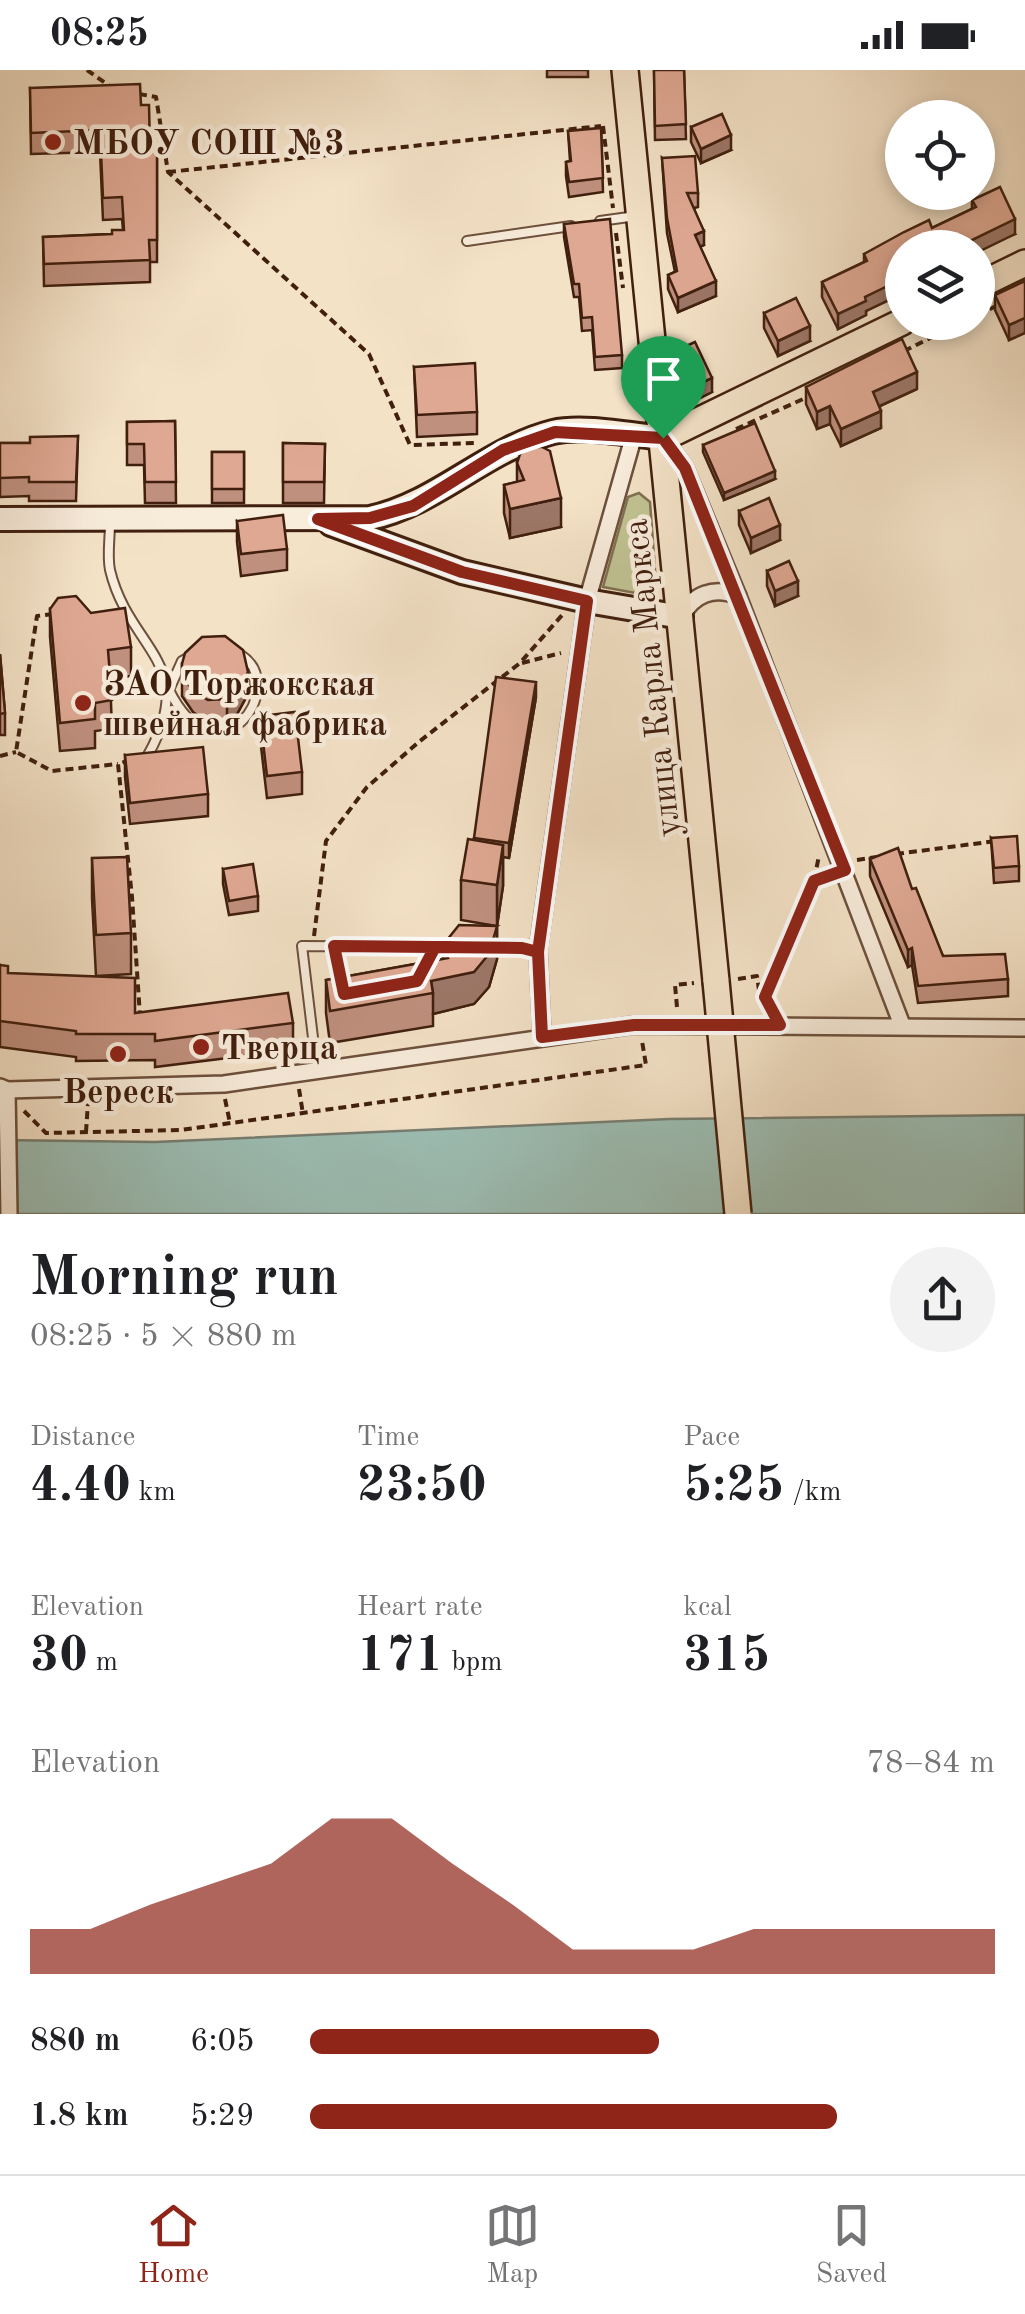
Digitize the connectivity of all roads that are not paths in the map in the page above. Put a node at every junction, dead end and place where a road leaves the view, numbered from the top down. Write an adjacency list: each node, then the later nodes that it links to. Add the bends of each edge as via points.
1 (626, 70): 2 (main road, улица Карла Маркса)
2 (640, 216): 3 (lane); 8 (main road, улица Карла Маркса)
3 (467, 241)
4 (1025, 263): 5 (main road)
5 (995, 278)
6 (885, 330): 8 (main road)
7 (634, 435): 8 (street); 11 (street, via 555,432 503,450 401,510); 13 (street, улица Карла Маркса)
8 (663, 438): 12 (street, via 685,468); 14 (main road, улица Карла Маркса)
9 (0, 519): 10 (street)
10 (110, 519): 11 (street); 15 (lane, via 110,568)
11 (318, 519): 13 (street, via 462,572)
12 (738, 596): 14 (street, via 705,594); 24 (street)
13 (587, 601): 14 (street); 21 (street, улица Карла Маркса)
14 (681, 618): 30 (main road, улица Карла Маркса, bridge)
15 (168, 690): 15 (lane, via 194,726 214,733 252,712 257,690 254,669 242,656 211,644 182,662); 16 (lane, via 162,730)
16 (148, 754)
17 (334, 946): 18 (lane); 23 (lane); 27 (lane, via 302,946)
18 (435, 947): 19 (lane); 22 (lane)
19 (452, 947)
20 (470, 947): 21 (lane)
21 (538, 952): 26 (street, улица Карла Маркса)
22 (426, 964)
23 (344, 994)
24 (902, 1025): 25 (street); 26 (street, via 634,1025)
25 (1025, 1028)
26 (542, 1037): 28 (street, via 224,1084)
27 (314, 1046)
28 (8, 1096): 29 (street)
29 (9, 1214)
30 (738, 1214)

